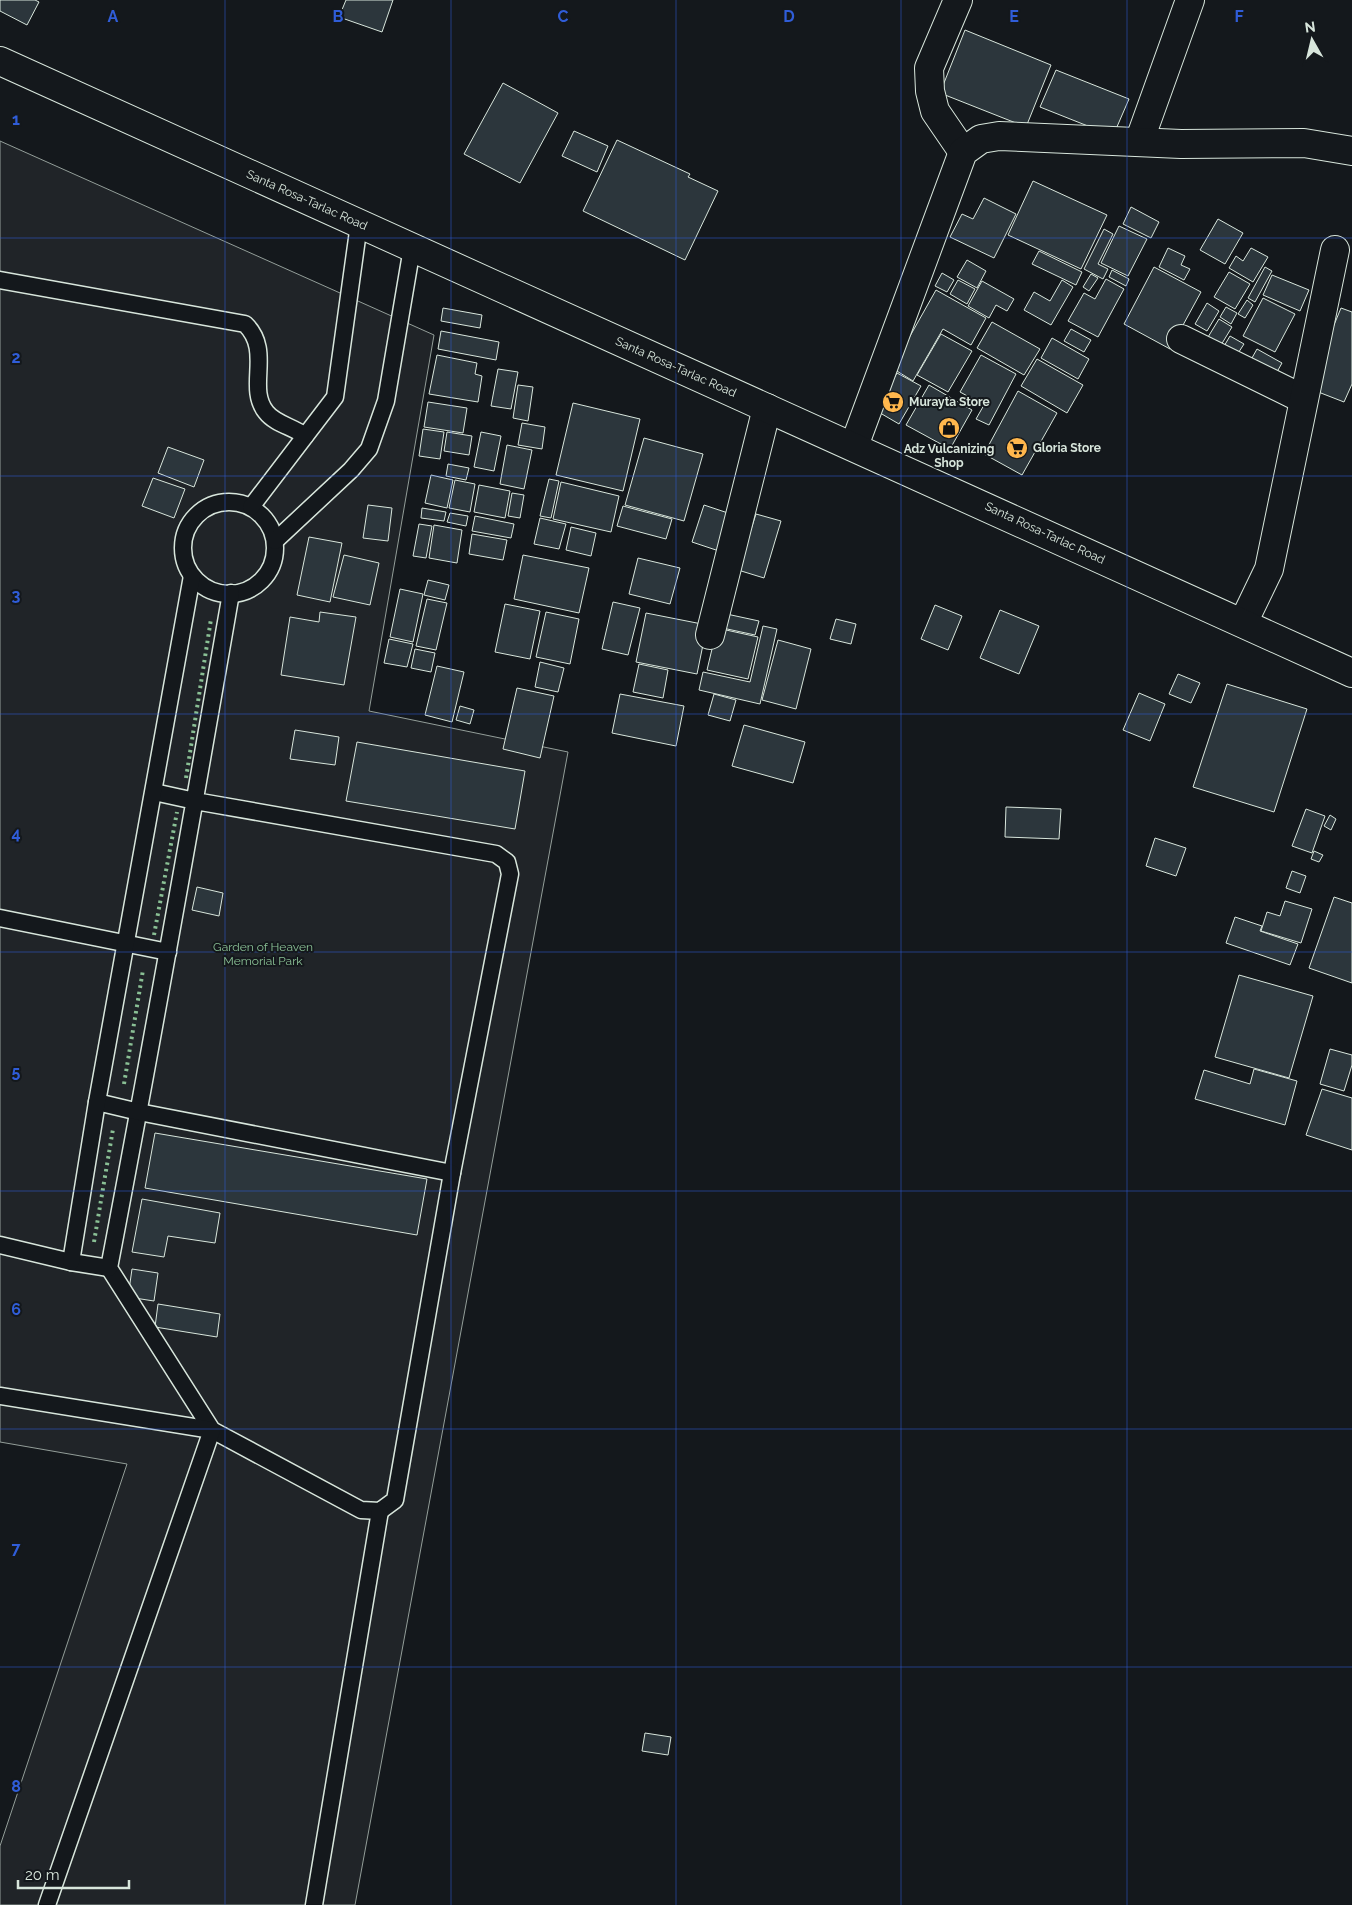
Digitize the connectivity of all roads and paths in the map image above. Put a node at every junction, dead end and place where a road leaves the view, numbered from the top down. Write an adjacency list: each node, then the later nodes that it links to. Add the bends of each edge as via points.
1 (958, 0): 6 (main road, via 929,68 935,112)
2 (1190, 0): 4 (main road)
3 (0, 61): 7 (main road, Santa Rosa-Tarlac Road)
4 (1138, 142): 5 (main road, via 1304,142); 6 (main road, via 999,136 981,139)
5 (1352, 150)
6 (963, 152): 15 (main road)
7 (359, 224): 8 (main road, Santa Rosa-Tarlac Road); 14 (lane, via 335,397)
8 (412, 248): 13 (main road, Santa Rosa-Tarlac Road); 17 (lane, via 386,401 369,448 351,470)
9 (1335, 250): 12 (main road)
10 (0, 280): 14 (lane, via 246,324 258,342 259,395 266,412)
11 (1181, 339): 12 (main road)
12 (1304, 399): 20 (main road, via 1269,569)
13 (767, 408): 15 (main road, Santa Rosa-Tarlac Road); 21 (main road)
14 (305, 436): 16 (lane)
15 (854, 446): 20 (main road, Santa Rosa-Tarlac Road)
16 (251, 507): 17 (lane, via 267,521); 18 (lane, via 236,502 220,502 205,508 194,518 185,532 182,547)
17 (275, 542): 19 (lane, via 273,560 264,577 250,589)
18 (192, 576): 19 (lane, via 210,589); 23 (lane)
19 (231, 593): 24 (lane)
20 (1243, 624): 22 (main road, Santa Rosa-Tarlac Road)
21 (710, 635)
22 (1352, 673)
23 (154, 792): 24 (lane); 26 (lane)
24 (195, 801): 27 (lane); 30 (lane, via 496,854 507,862 510,874)
25 (0, 918): 26 (lane)
26 (127, 945): 27 (lane); 28 (lane)
27 (168, 952): 29 (lane)
28 (97, 1102): 29 (lane); 32 (lane)
29 (139, 1112): 30 (lane); 33 (lane)
30 (452, 1173): 36 (lane, via 395,1500)
31 (0, 1245): 32 (lane)
32 (71, 1262): 33 (lane)
33 (109, 1268): 35 (lane)
34 (0, 1396): 35 (lane)
35 (212, 1430): 36 (lane, via 361,1510); 37 (lane)
36 (380, 1511): 38 (lane)
37 (47, 1905)
38 (314, 1905)

